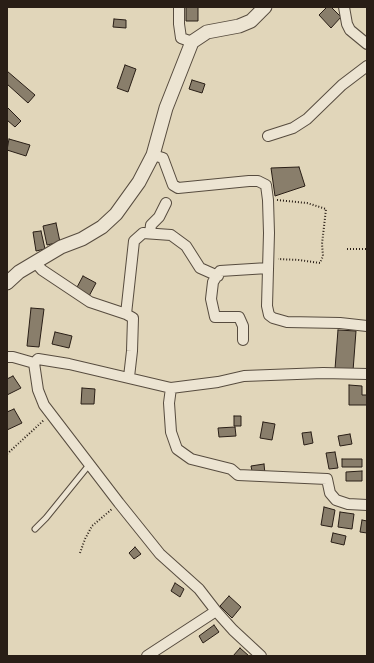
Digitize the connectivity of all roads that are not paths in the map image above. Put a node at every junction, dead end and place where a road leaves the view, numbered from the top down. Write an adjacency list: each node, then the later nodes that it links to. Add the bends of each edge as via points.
1 (179, 7): 4 (street, via 181,38)
2 (265, 7): 4 (street, via 252,21 207,32)
3 (344, 7): 5 (street, via 345,20 350,30)
4 (192, 42): 8 (street, via 166,108)
5 (367, 44)
6 (367, 66): 7 (street, via 342,85 307,119 293,128)
7 (268, 136)
8 (153, 155): 11 (street, via 127,200 111,218 82,239); 12 (street, via 163,158 174,185 178,188 258,181 266,185)
9 (166, 203): 10 (street, via 159,217 151,225)
10 (150, 233): 13 (street, via 171,235 186,246 200,268); 15 (street, via 143,233 134,241)
11 (35, 262): 14 (street); 15 (street, via 42,270 90,302)
12 (268, 263): 13 (street, via 220,271); 16 (street, via 267,306 269,315 273,318 287,322)
13 (218, 276): 17 (street, via 213,282 211,299 215,317 239,316 243,326)
14 (7, 283)
15 (126, 314): 21 (street, via 133,318)
16 (367, 326)
17 (243, 340)
18 (7, 357): 19 (street)
19 (34, 363): 21 (street, via 38,359 49,360); 23 (street, via 38,390 44,405)
20 (367, 374): 22 (street, via 244,376)
21 (129, 378): 22 (street)
22 (171, 388): 24 (street, via 168,403 171,432 177,449 190,458 231,469 238,475 327,478 330,493 336,500 348,504)
23 (89, 465): 25 (lane); 26 (street, via 160,554 199,589)
24 (367, 505)
25 (35, 529)
26 (216, 611): 27 (street); 28 (street)
27 (147, 656)
28 (261, 656)

